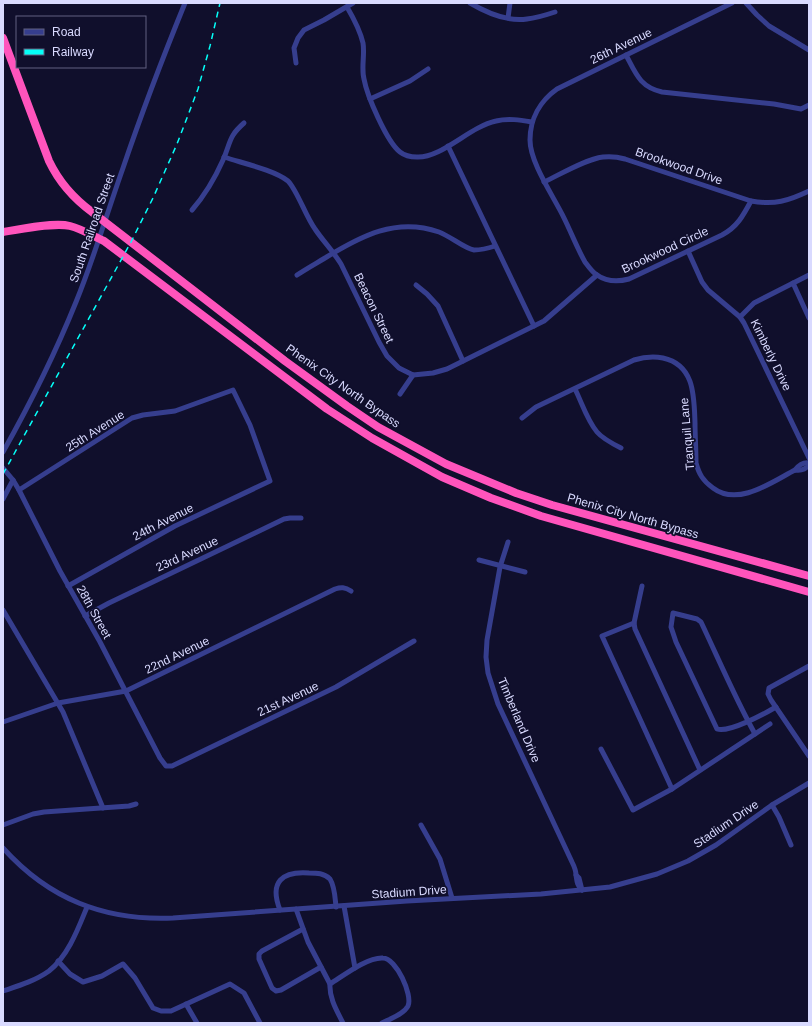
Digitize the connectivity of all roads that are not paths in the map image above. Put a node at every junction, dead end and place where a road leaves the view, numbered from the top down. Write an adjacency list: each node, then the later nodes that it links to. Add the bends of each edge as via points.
1 (185, 3): 43 (street, South Railroad Street, via 132,141 77,302 19,425)
2 (353, 3): 7 (street)
3 (470, 3): 9 (street)
4 (510, 3): 9 (street)
5 (732, 3): 12 (street, 26th Avenue)
6 (746, 3): 11 (street, via 769,26)
7 (347, 7): 13 (street, via 304,30 294,48); 15 (street, via 359,29 363,45 363,78)
8 (555, 12): 9 (street, via 528,19)
9 (508, 18)
10 (3, 38): 56 (highway, Phenix City North Bypass, via 51,164 66,189 82,205 279,356 378,427 446,464 516,493)
11 (809, 50)
12 (626, 55): 16 (street, via 636,75 652,90 801,109); 17 (street, 26th Avenue, via 548,96 540,104)
13 (296, 63)
14 (428, 69): 15 (street, via 410,81)
15 (370, 98): 19 (street, via 392,144 400,152 417,157 433,154)
16 (809, 105)
17 (532, 122): 19 (street, via 496,121 474,129); 21 (street, via 532,151)
18 (244, 123): 20 (street, via 235,131)
19 (448, 146): 26 (street)
20 (224, 157): 24 (street, via 210,186); 28 (street, Beacon Street, via 270,172 289,182 315,229)
21 (544, 182): 23 (street, Brookwood Drive, via 594,159 604,156 615,157); 30 (street, via 555,199 585,262)
22 (809, 191): 23 (street, Brookwood Drive, via 780,202 764,204)
23 (752, 201): 27 (street, Brookwood Circle, via 731,230)
24 (192, 210)
25 (3, 232): 60 (highway, Phenix City North Bypass, via 37,226 64,225 85,231 104,241 327,409 372,438 442,477 541,516)
26 (496, 246): 28 (street, via 473,250 440,233 408,226 376,232); 36 (street)
27 (688, 251): 30 (street, Brookwood Circle, via 619,282); 34 (street, Kimberly Drive, via 708,290)
28 (334, 252): 29 (street); 38 (street, Beacon Street, via 387,356 399,368)
29 (297, 275)
30 (597, 275): 36 (street, via 552,315)
31 (809, 275): 32 (street)
32 (793, 284): 34 (street, via 754,302); 35 (street)
33 (416, 285): 37 (street, via 438,306)
34 (740, 317): 44 (street, Kimberly Drive)
35 (809, 318)
36 (534, 326): 37 (street)
37 (463, 361): 38 (street, via 433,373)
38 (413, 375): 40 (street)
39 (575, 389): 41 (street, Tranquil Lane, via 536,407); 42 (street, via 597,432); 45 (street, Tranquil Lane, via 643,357 654,356 669,360 683,368 689,377 694,392 696,463 699,474 714,489 736,495 752,491 795,470 801,471)
40 (400, 394)
41 (522, 418)
42 (621, 448)
43 (3, 452)
44 (809, 458)
45 (809, 464)
46 (3, 468): 47 (street, 28th Street)
47 (13, 480): 49 (street, 28th Street); 50 (street)
48 (270, 481): 49 (street, 25th Avenue, via 250,425 233,390 175,411 132,418); 57 (street, 24th Avenue, via 175,526)
49 (19, 490): 57 (street, 28th Street)
50 (3, 499)
51 (301, 518): 62 (street, 23rd Avenue, via 284,519)
52 (508, 542): 54 (street, Timberland Drive)
53 (480, 560): 54 (street)
54 (500, 567): 55 (street); 86 (street, Timberland Drive, via 486,640 490,678 498,704 572,862 577,883)
55 (525, 572)
56 (809, 576)
57 (68, 586): 62 (street, 28th Street)
58 (642, 586): 63 (street)
59 (351, 591): 66 (street, 22nd Avenue, via 340,587 335,589)
60 (809, 592)
61 (3, 610): 67 (street)
62 (85, 616): 66 (street, 28th Street)
63 (634, 623): 76 (street, via 643,649); 78 (street, via 602,636)
64 (414, 641): 75 (street, 21st Avenue, via 336,687 172,766)
65 (809, 666): 68 (street, via 769,688 768,694)
66 (126, 691): 67 (street, 22nd Avenue); 75 (street, 28th Street)
67 (58, 704): 70 (street, 22nd Avenue); 81 (street)
68 (776, 707): 69 (street); 74 (street)
69 (748, 721): 69 (street, via 722,731 717,729 676,642 671,627 673,613 701,622); 72 (street)
70 (3, 722)
71 (770, 724): 72 (street)
72 (755, 734): 76 (street)
73 (601, 749): 78 (street, via 633,810)
74 (809, 756)
75 (166, 766)
76 (700, 770): 78 (street)
77 (809, 783): 80 (street, Stadium Drive)
78 (672, 789)
79 (136, 804): 81 (street)
80 (772, 805): 84 (street); 86 (street, Stadium Drive, via 716,845 688,861 626,884)
81 (103, 808): 82 (street, via 44,812)
82 (3, 825)
83 (421, 825): 87 (street, via 440,860)
84 (791, 845)
85 (3, 848): 90 (street, Stadium Drive, via 44,886)
86 (582, 890): 87 (street, Stadium Drive)
87 (452, 898): 88 (street, Stadium Drive)
88 (344, 906): 89 (street, Stadium Drive); 96 (street)
89 (336, 907): 91 (street, Stadium Drive); 92 (street, via 334,888 328,878 324,875 302,873 286,876 278,884 275,894)
90 (87, 908): 92 (street, Stadium Drive, via 120,916 157,919); 94 (street)
91 (296, 909): 92 (street, Stadium Drive); 93 (street)
92 (280, 910)
93 (303, 929): 95 (street); 95 (street, via 259,954 272,988 276,991 281,990)
94 (58, 961): 98 (street, via 39,977); 99 (street, via 70,974 83,982 102,976 123,964 135,978 153,1008 171,1011)
95 (321, 967): 97 (street)
96 (355, 968): 97 (street); 103 (street, via 384,957 396,966 409,1001 404,1010)
97 (330, 984): 102 (street, via 330,995)
98 (3, 991)
99 (186, 1004): 100 (street); 101 (street, via 230,984 244,993)
100 (197, 1023)
101 (260, 1023)
102 (343, 1023)
103 (382, 1023)

